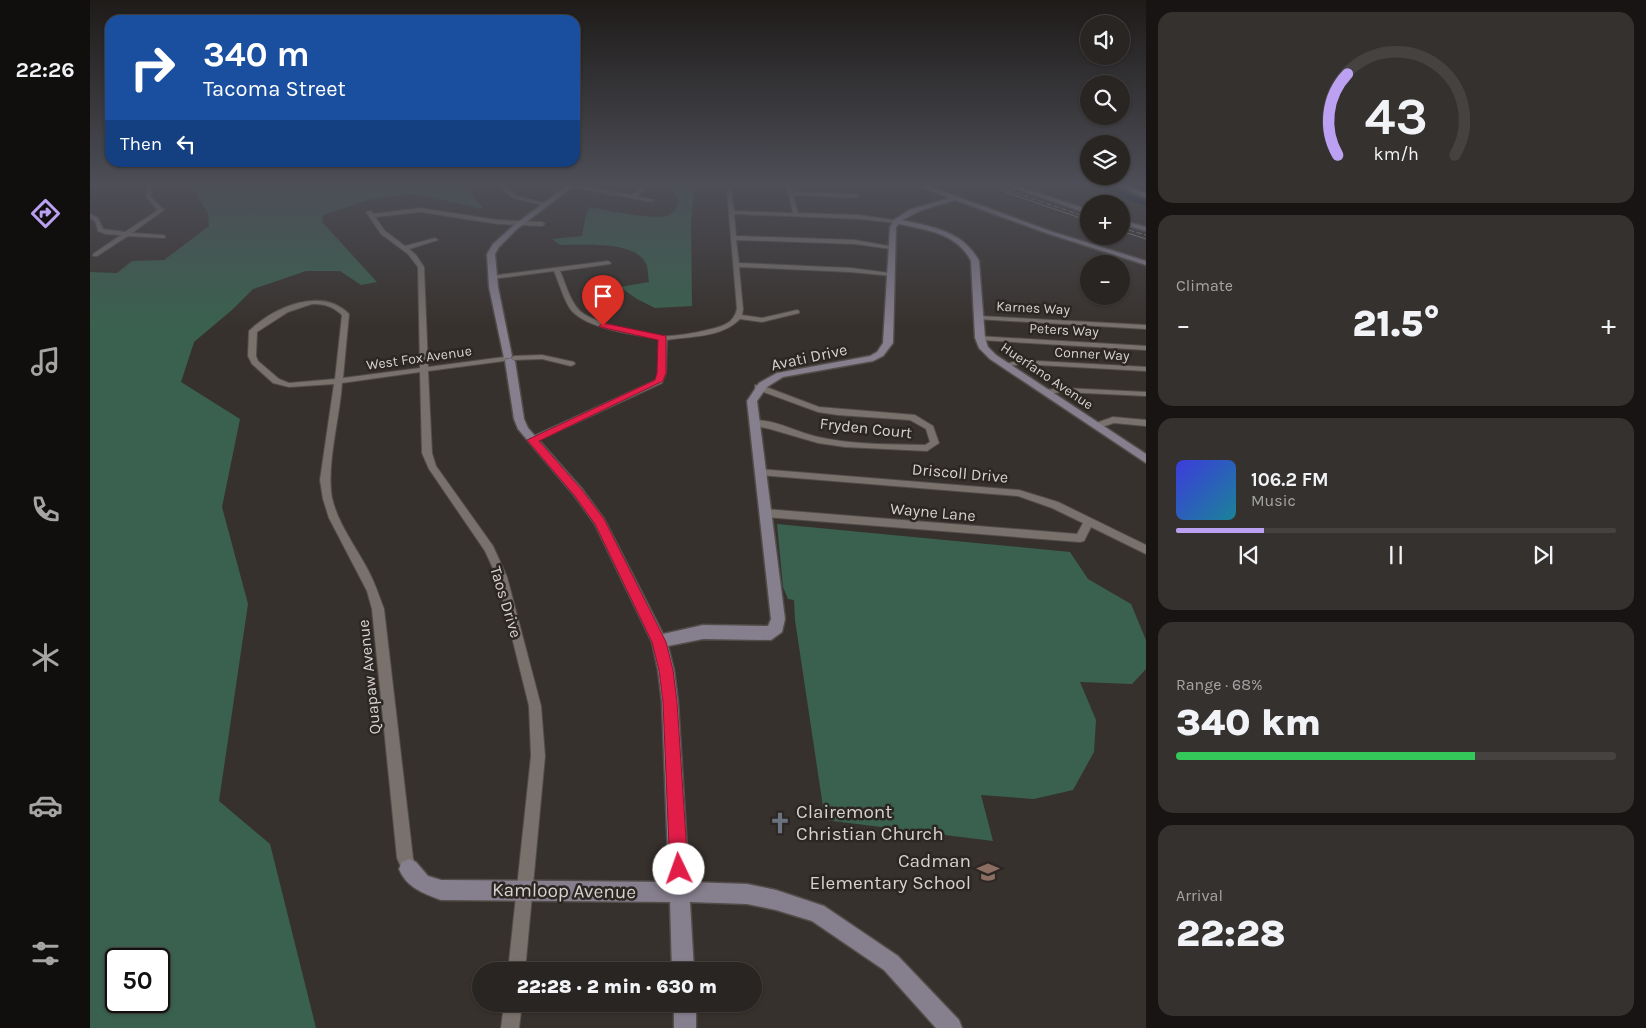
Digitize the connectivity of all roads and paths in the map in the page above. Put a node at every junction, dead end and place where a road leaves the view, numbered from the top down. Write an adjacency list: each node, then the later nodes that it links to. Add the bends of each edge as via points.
1 (108, 233): 8 (street)
2 (384, 233): 13 (street, Taos Drive)
3 (509, 233): 20 (street, via 491,254)
4 (733, 233): 10 (street)
5 (892, 233): 12 (street, Avati Drive)
6 (940, 233): 23 (street, Huerfano Avenue, via 964,243 972,252)
7 (1051, 233): 15 (street)
8 (126, 234): 9 (street); 14 (street)
9 (163, 237)
10 (734, 238): 12 (street, via 855,242); 17 (street)
11 (435, 240): 13 (street)
12 (891, 247): 19 (street, Avati Drive)
13 (406, 248): 32 (street, Taos Drive, via 421,268)
14 (95, 255)
15 (1146, 262)
16 (608, 264): 18 (street)
17 (735, 265): 19 (street, via 852,270); 22 (street)
18 (557, 270): 20 (street); 25 (street, via 573,308 581,315 603,326)
19 (890, 275): 34 (street, Avati Drive, via 888,343 880,354 863,361 780,375)
20 (492, 277): 28 (street)
21 (797, 312): 22 (street, via 762,320)
22 (738, 317): 25 (street, via 730,325 715,331)
23 (979, 318): 24 (street, Karnes Way); 26 (street, Huerfano Avenue)
24 (1146, 327)
25 (663, 338): 40 (street, via 659,381)
26 (980, 338): 27 (street, Peters Way); 30 (street, Huerfano Avenue, via 989,352)
27 (1146, 348)
28 (509, 358): 29 (street, West Fox Avenue, via 542,357); 32 (street, West Fox Avenue); 40 (street, via 519,419)
29 (571, 364)
30 (1006, 365): 31 (street, Conner Way, via 1020,362); 35 (street, Huerfano Avenue)
31 (1146, 369)
32 (425, 370): 33 (street, West Fox Avenue); 48 (street, Taos Drive, via 427,454 432,467 489,549 502,577 535,706 538,756)
33 (338, 381): 33 (street, Quapaw Avenue, via 346,314 341,308 330,303 306,303 290,308 253,331 252,356 276,381 289,385); 47 (street, Quapaw Avenue, via 326,492 335,519 373,593 380,616 404,848)
34 (758, 387): 38 (street, Avati Drive, via 752,401); 38 (street, Fryden Court, via 818,409 912,417 930,428 935,443 927,448 854,445 818,440)
35 (1045, 392): 36 (street); 39 (street, Huerfano Avenue)
36 (1146, 394)
37 (1146, 422): 39 (street, via 1113,420)
38 (754, 423): 42 (street, Avati Drive)
39 (1096, 426): 41 (street, Huerfano Avenue)
40 (532, 440): 46 (street, via 600,522)
41 (1146, 459)
42 (760, 472): 43 (street, Avati Drive); 44 (street, Driscoll Drive, via 1019,493 1055,505)
43 (765, 513): 44 (street, Wayne Lane, via 1080,538); 46 (street, Avati Drive, via 777,627 770,633 688,634)
44 (1089, 522): 45 (street, Driscoll Drive)
45 (1146, 550)
46 (659, 642): 49 (street, via 670,702)
47 (409, 869): 48 (street, Kamloop Avenue, via 422,883 441,890)
48 (526, 890): 49 (street, Kamloop Avenue); 50 (street, Taos Drive)
49 (680, 892): 51 (street); 56 (street, Kamloop Avenue, via 747,894 817,913 891,963)
50 (517, 962)
51 (683, 962)
52 (512, 1012): 54 (street)
53 (684, 1012): 55 (street)
54 (510, 1028)
55 (685, 1028)
56 (951, 1028)

